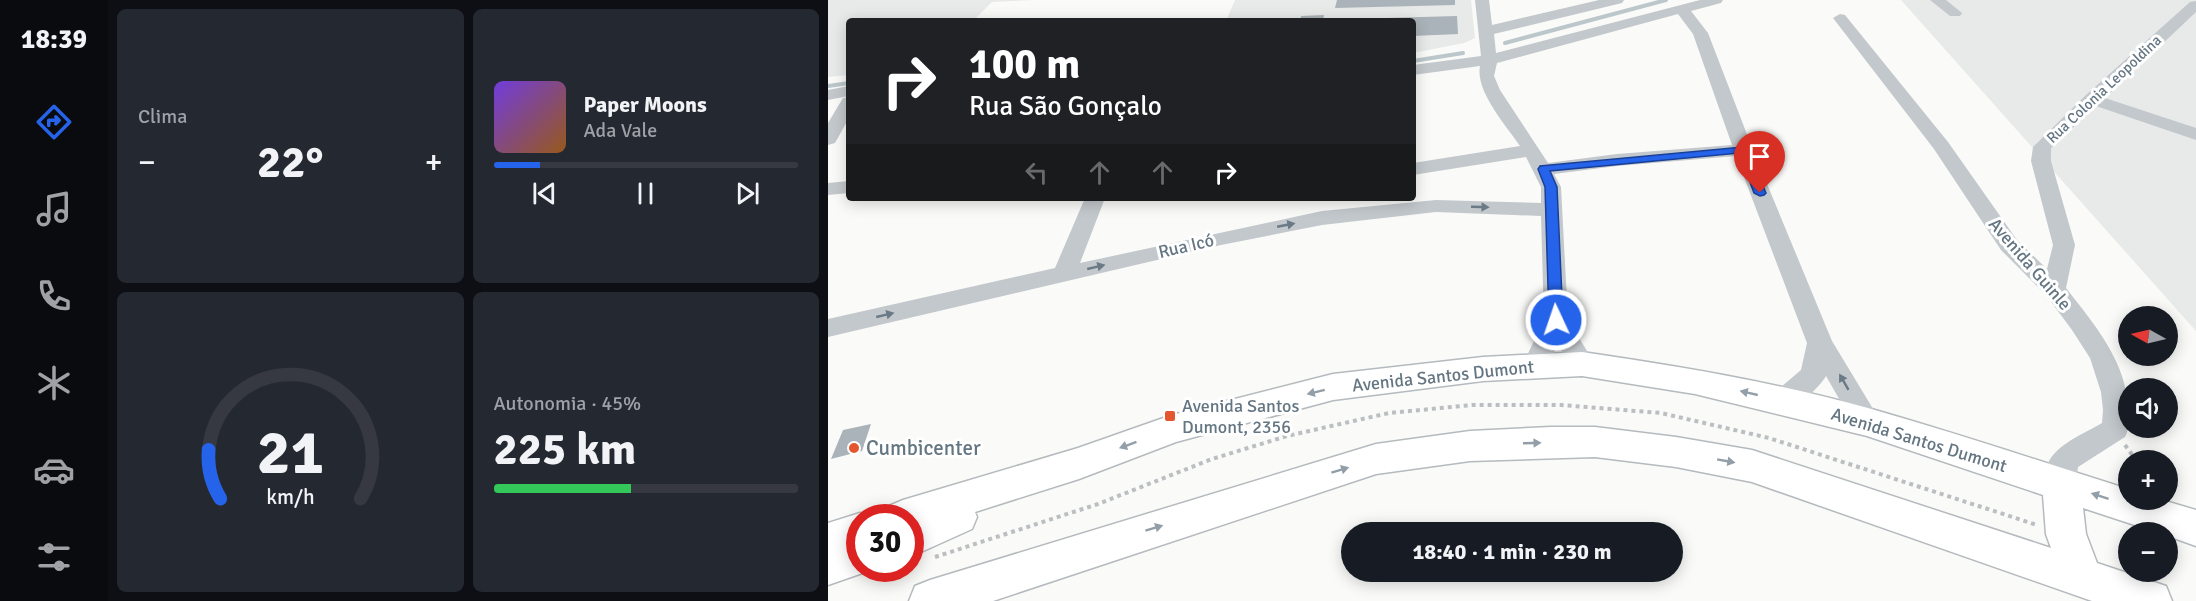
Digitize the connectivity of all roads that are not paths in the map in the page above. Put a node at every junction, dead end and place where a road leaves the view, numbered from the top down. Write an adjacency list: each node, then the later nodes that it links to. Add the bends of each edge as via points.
1 (1482, 0): 11 (street)
2 (1561, 0): 8 (street)
3 (1617, 0): 8 (street)
4 (1716, 0): 7 (street)
5 (1937, 0): 9 (street)
6 (2191, 3): 16 (street, Rua Colonia Leopoldina)
7 (1682, 10): 12 (street); 21 (street, via 1700,33)
8 (1572, 11): 11 (street)
9 (1955, 13)
10 (1840, 18): 30 (street, Avenida Guinle, via 1941,147 2009,245)
11 (1485, 31): 12 (street)
12 (1489, 60): 13 (street); 20 (street, via 1486,76 1491,90)
13 (1416, 70)
14 (846, 92): 15 (street)
15 (828, 95)
16 (2092, 99): 18 (street); 30 (street, Rua Colonia Leopoldina, via 2046,141 2040,153 2064,245)
17 (846, 107): 19 (street)
18 (2196, 134)
19 (828, 139)
20 (1532, 150): 22 (street); 23 (street)
21 (1743, 150): 23 (street); 33 (street)
22 (1416, 169)
23 (1544, 169): 28 (street, via 1551,187)
24 (846, 187): 25 (street)
25 (828, 189)
26 (1094, 201): 29 (street)
27 (1322, 208): 28 (street, Rua Icó, one-way to 28); 29 (street, Rua Icó, one-way to 27, via 1221,238)
28 (1551, 210): 31 (street)
29 (1064, 274): 32 (street, Rua Icó, one-way to 29)
30 (2054, 290): 39 (street, Avenida Guinle, via 2102,356 2117,410 2115,429 2064,460)
31 (1556, 320): 34 (street); 35 (street)
32 (828, 328)
33 (1820, 343): 36 (street, via 1813,375); 37 (street, one-way to 33)
34 (1582, 364): 35 (main road, Avenida Santos Dumont); 36 (main road, Avenida Santos Dumont, one-way to 34, via 1695,381)
35 (1535, 366): 38 (main road, Avenida Santos Dumont, one-way to 38, via 1333,387 1172,429)
36 (1784, 401): 37 (main road, Avenida Santos Dumont)
37 (1867, 422): 39 (main road, Avenida Santos Dumont)
38 (1079, 463): 40 (main road, Avenida Santos Dumont); 42 (main road)
39 (2061, 483): 41 (main road, Avenida Santos Dumont, one-way to 39); 48 (main road, via 2066,534)
40 (924, 511)
41 (2196, 528)
42 (924, 532)
43 (846, 535): 44 (main road)
44 (828, 540)
45 (846, 560): 46 (main road)
46 (828, 566)
47 (1012, 586): 48 (main road, one-way to 48, via 1376,459 1470,446 1584,442 1676,452 1752,466); 49 (main road)
48 (2089, 589): 50 (main road)
49 (930, 601)
50 (2151, 601)

